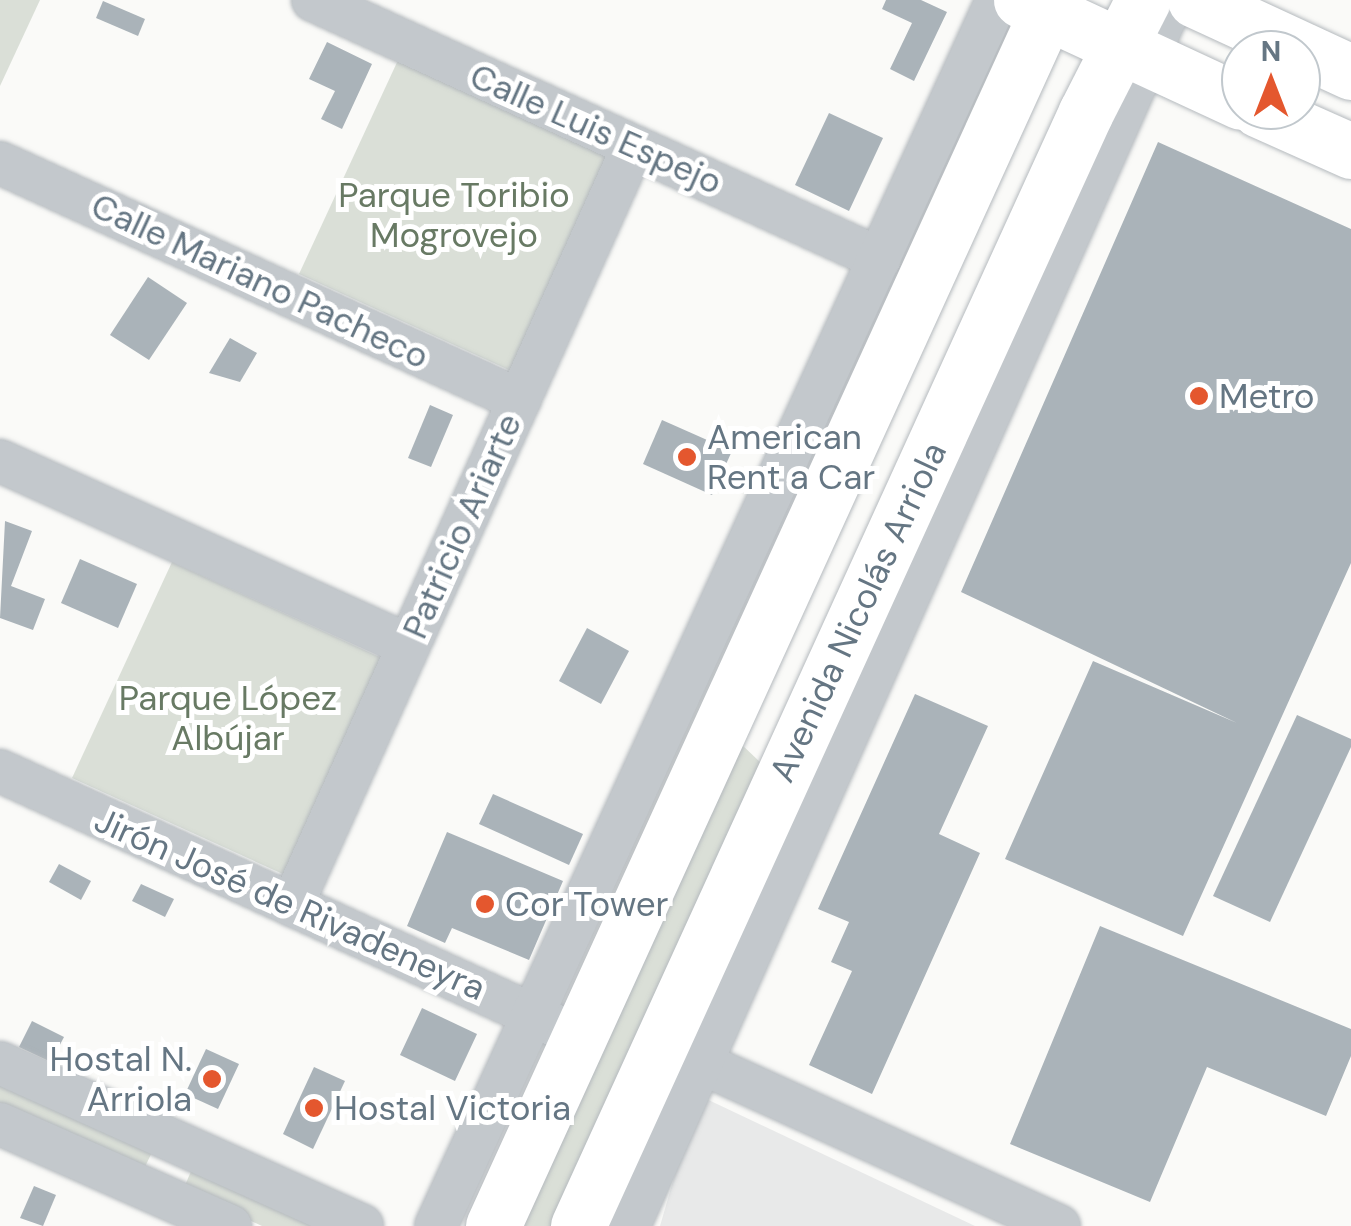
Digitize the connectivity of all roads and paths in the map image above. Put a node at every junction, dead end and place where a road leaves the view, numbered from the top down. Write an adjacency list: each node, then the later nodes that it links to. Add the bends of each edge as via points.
1 (313, 0): 9 (street, Calle Luis Espejo)
2 (1173, 0): 5 (street, Avenida Nicolás Arriola)
3 (1195, 0): 6 (main road)
4 (1029, 3): 5 (main road); 12 (street); 17 (main road)
5 (1136, 35): 7 (main road); 14 (main road, Avenida Nicolás Arriola)
6 (1351, 72)
7 (1221, 89)
8 (1304, 130): 10 (main road)
9 (633, 147): 12 (street, Calle Luis Espejo); 13 (street, Patricio Ariarte)
10 (1351, 151)
11 (0, 162): 13 (street, Calle Mariano Pacheco)
12 (880, 258): 23 (street)
13 (520, 400): 16 (street, Patricio Ariarte)
14 (956, 443): 18 (main road, Avenida Nicolás Arriola); 24 (street, Avenida Nicolás Arriola)
15 (0, 461): 16 (street)
16 (408, 645): 22 (street, Patricio Ariarte)
17 (755, 652): 18 (main road, via 763,674 781,690); 19 (main road)
18 (822, 691): 20 (main road, Avenida Nicolás Arriola)
19 (722, 726): 20 (main road, via 763,725 781,739); 23 (main road)
20 (790, 760): 24 (main road, Avenida Nicolás Arriola)
21 (0, 772): 22 (street, Jirón José de Rivadeneyra)
22 (292, 905): 23 (street, Jirón José de Rivadeneyra)
23 (558, 1026): 32 (street); 33 (main road)
24 (680, 1053): 28 (main road, Avenida Nicolás Arriola); 35 (street, Avenida Nicolás Arriola); 36 (street)
25 (0, 1064): 27 (street)
26 (0, 1124): 29 (street)
27 (178, 1141): 29 (street); 31 (street)
28 (604, 1200): 34 (main road, Avenida Nicolás Arriola)
29 (151, 1210): 30 (street)
30 (230, 1226)
31 (362, 1226)
32 (436, 1226)
33 (494, 1226)
34 (578, 1226)
35 (629, 1226)
36 (1059, 1226)

